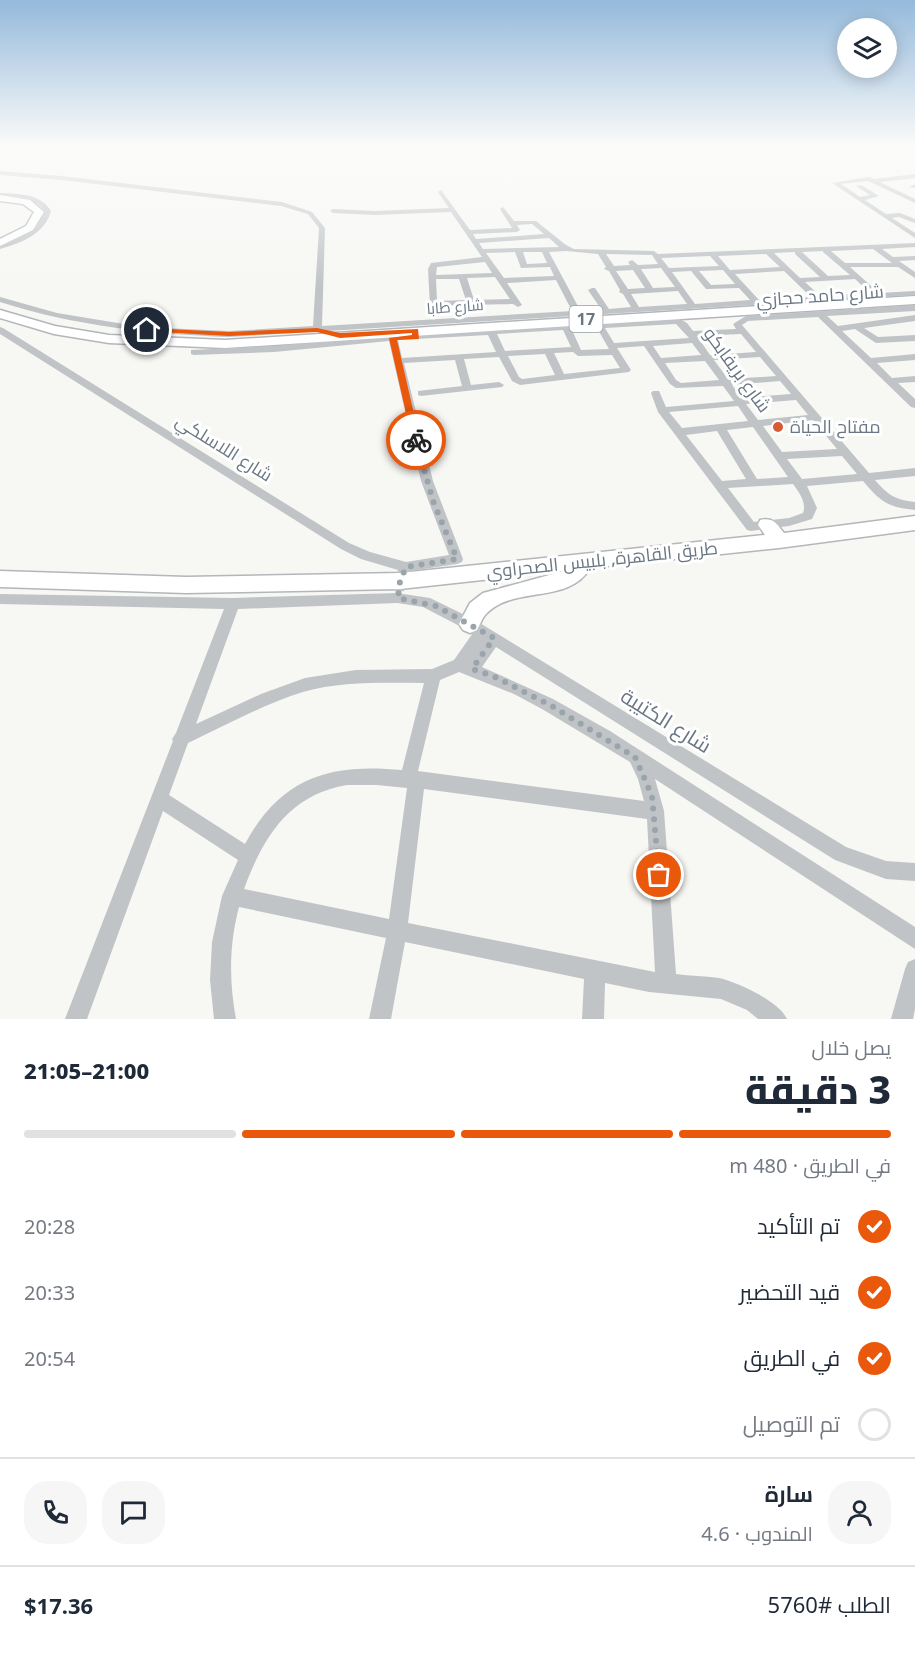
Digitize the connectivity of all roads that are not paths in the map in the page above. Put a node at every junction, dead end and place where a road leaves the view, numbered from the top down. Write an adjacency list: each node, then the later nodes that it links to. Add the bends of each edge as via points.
1 (441, 192): 10 (street)
2 (180, 193): 86 (street, via 288,205 307,211 318,220 322,228)
3 (849, 193): 7 (street)
4 (870, 193): 7 (street, via 876,196)
5 (898, 193): 8 (street)
6 (0, 198): 18 (highway, via 24,207 30,216 19,228); 22 (highway, via 25,201 39,212 29,229)
7 (859, 199): 12 (street)
8 (915, 201)
9 (503, 209): 14 (street)
10 (453, 210): 11 (street); 15 (street)
11 (333, 211)
12 (884, 216): 13 (street, via 900,215); 17 (street)
13 (915, 221)
14 (515, 226): 15 (street); 16 (street, via 534,222); 19 (street)
15 (468, 232): 21 (street)
16 (550, 236): 19 (street); 26 (street)
17 (915, 236)
18 (0, 238)
19 (521, 238): 20 (street)
20 (505, 239): 21 (street); 27 (street)
21 (474, 241): 29 (street)
22 (0, 245)
23 (915, 245): 24 (street)
24 (875, 247): 28 (street); 38 (street)
25 (544, 249): 26 (street); 27 (street); 39 (street)
26 (566, 249): 30 (street)
27 (513, 250): 29 (street); 39 (street, via 524,266)
28 (826, 250): 32 (street); 40 (street)
29 (482, 251): 37 (street)
30 (601, 252): 31 (street); 42 (street)
31 (625, 252): 34 (street); 41 (street)
32 (798, 252): 33 (street); 53 (street)
33 (769, 253): 35 (street); 45 (street)
34 (656, 255): 35 (street); 43 (street)
35 (713, 255): 46 (street)
36 (915, 258): 38 (street)
37 (487, 260): 49 (street, via 438,263 432,267); 51 (street)
38 (896, 262): 40 (street); 48 (street)
39 (551, 265): 52 (street)
40 (843, 265): 50 (street)
41 (635, 267): 42 (street); 43 (street); 58 (street)
42 (608, 268): 59 (street)
43 (664, 268): 44 (street); 57 (street)
44 (693, 269): 46 (street); 55 (street, via 710,287)
45 (785, 269): 46 (street); 54 (street)
46 (725, 270): 55 (street)
47 (462, 276): 49 (street); 51 (street); 65 (street)
48 (915, 276)
49 (432, 277): 67 (street)
50 (856, 277): 53 (street); 61 (street)
51 (500, 278): 52 (street); 66 (street)
52 (557, 278): 75 (street)
53 (826, 278): 54 (street)
54 (799, 280): 62 (street)
55 (739, 286): 73 (street)
56 (602, 289): 74 (street, via 588,290)
57 (680, 289): 58 (street); 68 (street)
58 (651, 291): 59 (street)
59 (623, 292): 71 (street)
60 (915, 293): 61 (street, شارع طابا)
61 (877, 295): 62 (street, شارع طابا)
62 (816, 297): 73 (street, شارع طابا)
63 (0, 299): 69 (street, شارع طابا)
64 (915, 300): 73 (highway, 17)
65 (470, 301): 66 (street); 67 (street)
66 (515, 301): 77 (street)
67 (433, 304): 80 (street)
68 (693, 306): 71 (street, شارع طابا); 73 (street, شارع طابا)
69 (7, 308): 86 (street, شارع طابا, via 147,330 229,334); 90 (highway, 17, via 58,331 114,340 211,344)
70 (915, 308): 72 (street, شارع حامد حجازي)
71 (636, 309): 74 (street, شارع طابا)
72 (901, 309): 76 (street, شارع حامد حجازي); 78 (street)
73 (753, 310): 76 (street, شارع حامد حجازي); 79 (highway, 17); 87 (street, شارع حامد حجازي, via 738,321)
74 (606, 311): 75 (street, شارع طابا)
75 (577, 313): 77 (street, شارع طابا)
76 (820, 314): 84 (street)
77 (526, 316): 80 (street, شارع طابا)
78 (914, 319): 83 (street)
79 (621, 320): 81 (street); 89 (highway, 17); 92 (street, شارع بريفابكو, via 674,321 684,325)
80 (435, 322): 86 (street, شارع طابا)
81 (599, 325): 82 (street); 97 (street)
82 (566, 327): 88 (street); 96 (street)
83 (858, 327): 84 (street); 94 (street, via 876,340)
84 (835, 329): 108 (street)
85 (0, 330): 139 (street, شارع اللاسلكي, via 366,556)
86 (317, 330): 90 (highway)
87 (742, 331): 92 (street); 101 (street, شارع حامد حجازي)
88 (491, 333): 91 (street); 100 (street)
89 (416, 334): 90 (highway, 17); 91 (street); 93 (street)
90 (340, 335)
91 (439, 336): 105 (street)
92 (693, 337): 95 (street); 103 (street, شارع بريفابكو)
93 (393, 338): 98 (street, via 300,348); 106 (street)
94 (915, 338)
95 (647, 344): 97 (street); 107 (street)
96 (574, 349): 97 (street, via 582,354); 99 (street)
97 (613, 349): 109 (street, via 627,370)
98 (194, 351)
99 (548, 351): 100 (street); 109 (street)
100 (501, 354): 102 (street); 109 (street, via 517,381)
101 (762, 354): 103 (street); 110 (street, شارع حامد حجازي)
102 (459, 357): 105 (street); 115 (street)
103 (708, 357): 107 (street); 113 (street, شارع بريفابكو)
104 (915, 357): 108 (street)
105 (440, 358): 106 (street)
106 (398, 361): 139 (street, via 427,481 457,559)
107 (659, 361): 113 (street, via 676,385)
108 (869, 361): 112 (street)
109 (561, 378)
110 (783, 378): 113 (street); 118 (street, شارع حامد حجازي)
111 (915, 379): 112 (street)
112 (890, 381): 120 (street)
113 (726, 382): 119 (street, شارع بريفابكو)
114 (499, 385): 115 (street)
115 (467, 388): 116 (street)
116 (421, 393)
117 (656, 393): 121 (street)
118 (798, 397): 119 (street); 122 (street, شارع حامد حجازي)
119 (740, 402): 121 (street); 123 (street, شارع بريفابكو)
120 (915, 405)
121 (662, 410): 125 (street)
122 (816, 417): 123 (street); 126 (street, شارع حامد حجازي)
123 (756, 424): 124 (street); 127 (street, شارع بريفابكو)
124 (720, 427): 125 (street); 131 (street)
125 (679, 432): 132 (street)
126 (845, 452): 127 (street); 129 (street, شارع حامد حجازي)
127 (780, 456): 130 (street, شارع بريفابكو)
128 (915, 472): 129 (street)
129 (866, 477): 130 (street); 133 (street, شارع حامد حجازي, via 888,499)
130 (798, 482): 131 (street); 135 (street, شارع بريفابكو, via 810,502 808,516)
131 (754, 483): 132 (street)
132 (720, 485): 135 (street)
133 (915, 506)
134 (915, 523): 136 (highway, طريق القاهرة, بلبيس الصحراوي)
135 (759, 526): 136 (highway)
136 (779, 541): 137 (highway, طريق القاهرة, بلبيس الصحراوي)
137 (584, 563): 139 (highway, طريق القاهرة, بلبيس الصحراوي); 142 (highway, via 568,578 488,600 476,609)
138 (0, 579): 139 (highway, طريق القاهرة, بلبيس الصحراوي, via 186,585)
139 (401, 582): 141 (street); 142 (street, شارع الكتيبة, via 424,602)
140 (0, 599): 141 (street)
141 (233, 604): 145 (street)
142 (482, 631): 143 (street); 151 (street, شارع الكتيبة, via 841,854 886,870)
143 (466, 667): 144 (street); 146 (street, via 550,705)
144 (433, 676): 145 (street, via 356,677 305,685); 147 (street)
145 (180, 738): 148 (street)
146 (635, 757): 149 (street, via 646,777); 154 (street)
147 (412, 780): 149 (street); 150 (street, via 347,777 318,785 291,798 270,820); 153 (street)
148 (159, 798): 150 (street); 158 (street)
149 (655, 811): 157 (street)
150 (249, 857): 152 (street)
151 (915, 872)
152 (231, 896): 153 (street); 159 (street, via 223,923 219,978)
153 (397, 932): 156 (street); 160 (street)
154 (915, 939)
155 (915, 969): 163 (street)
156 (595, 972): 157 (street); 161 (street)
157 (666, 983): 162 (street, via 722,989 754,1003)
158 (76, 1019)
159 (225, 1019)
160 (380, 1019)
161 (593, 1019)
162 (776, 1019)
163 (902, 1019)

